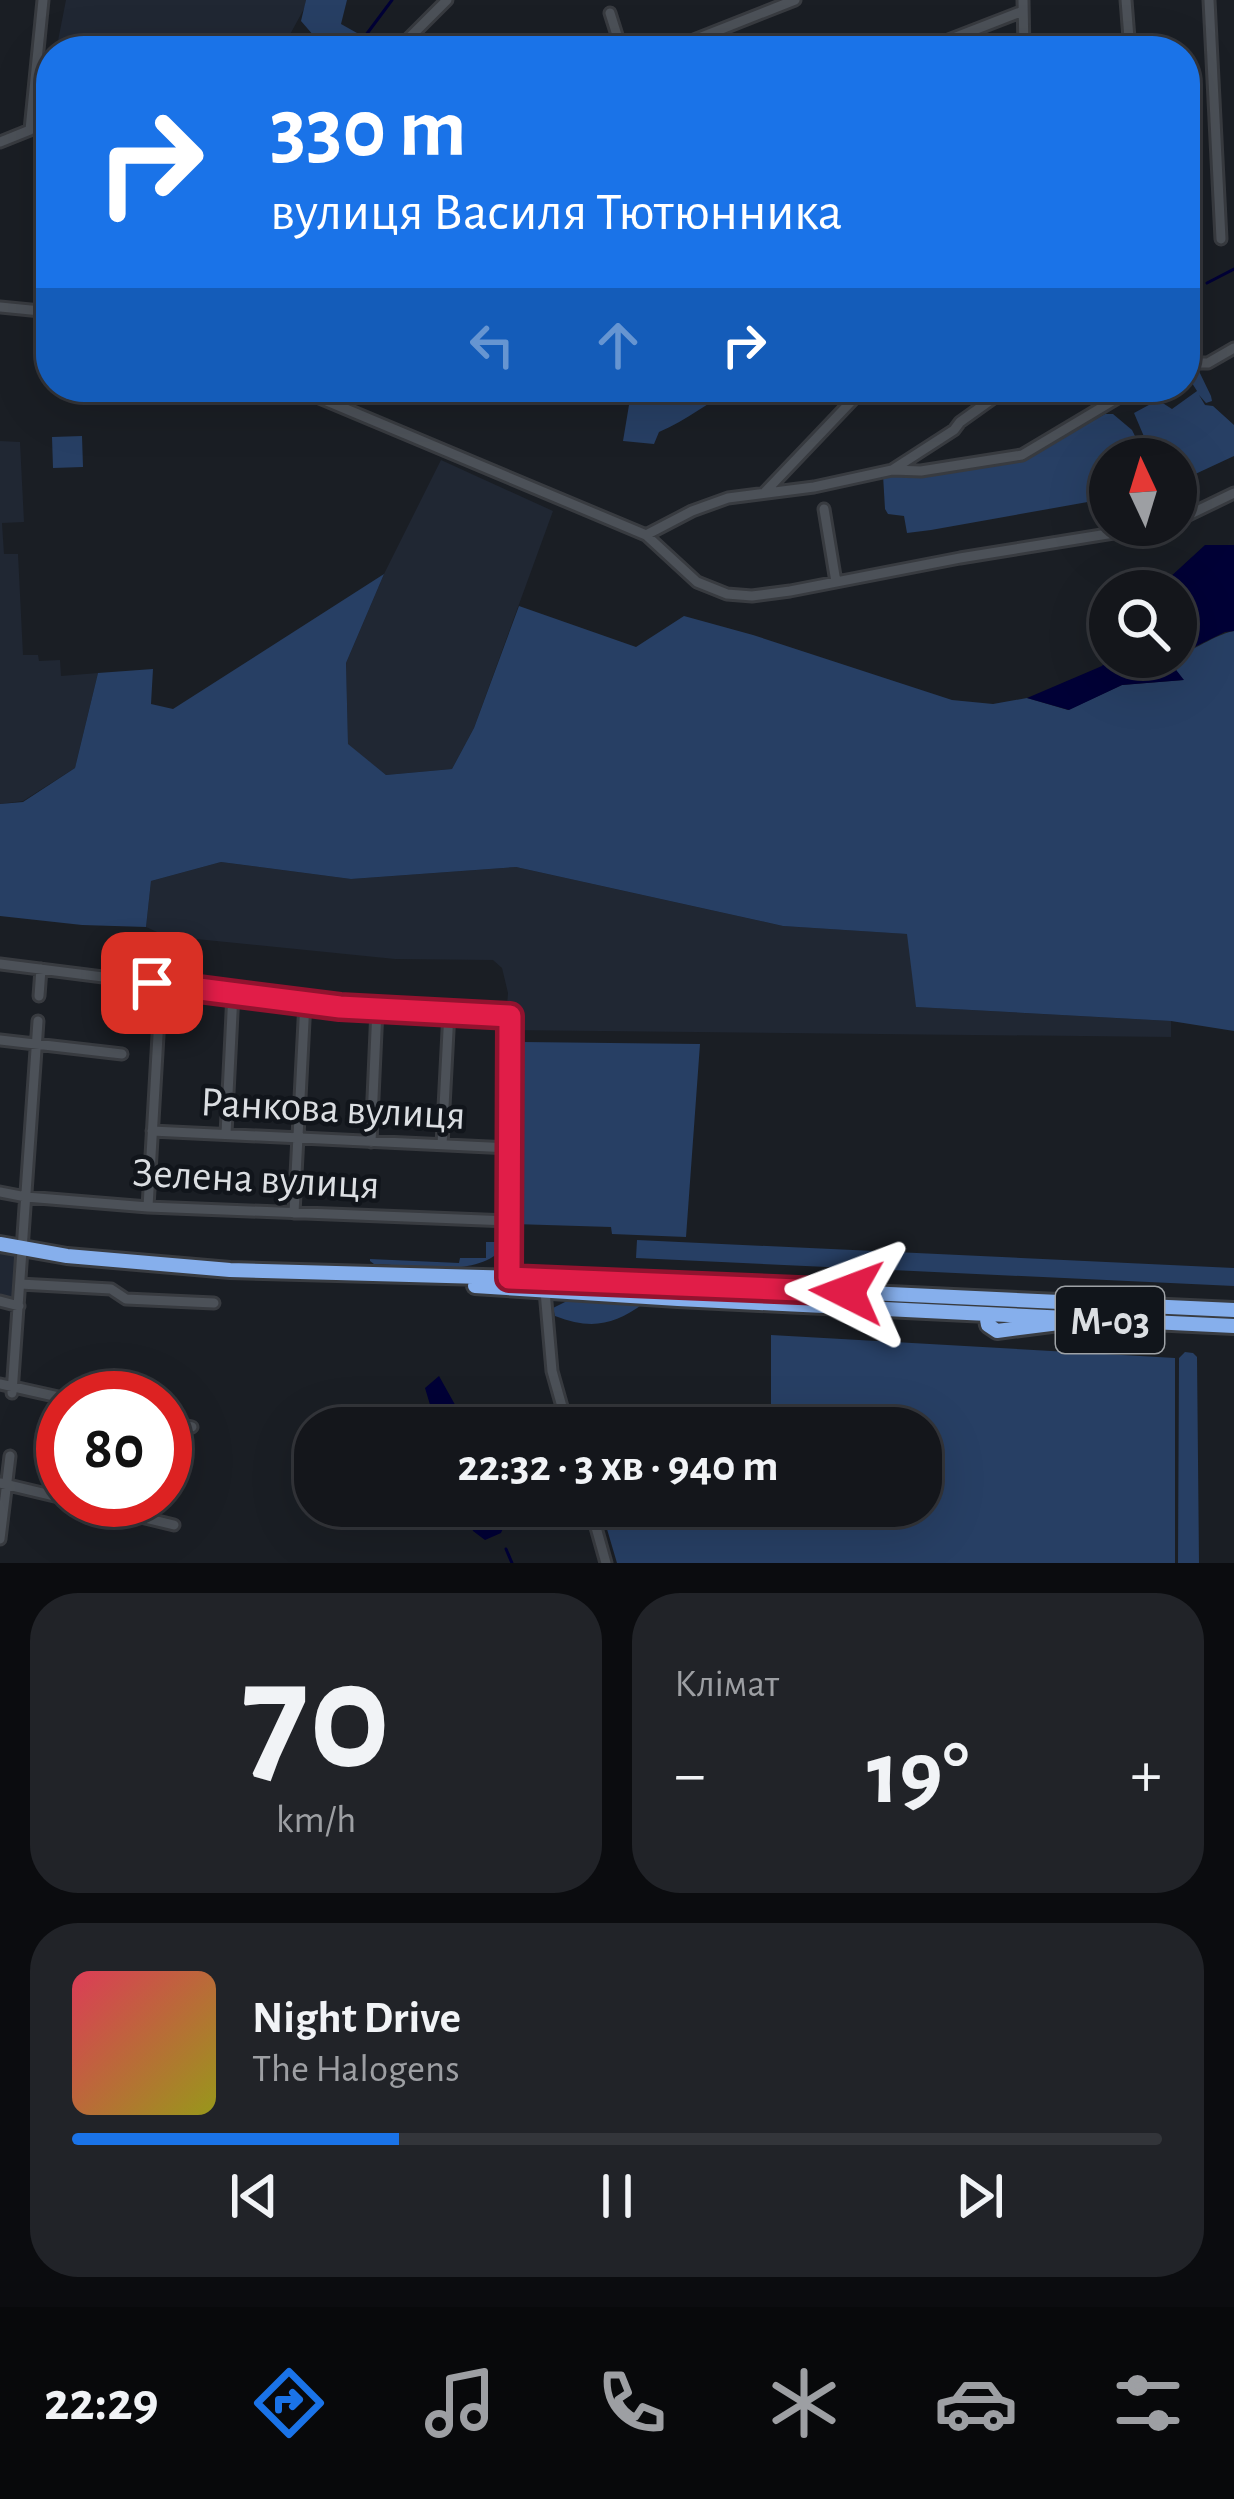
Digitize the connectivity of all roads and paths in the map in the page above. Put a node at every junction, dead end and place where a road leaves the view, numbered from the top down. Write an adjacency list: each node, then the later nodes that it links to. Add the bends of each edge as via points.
1 (43, 0): 8 (street)
2 (447, 0): 9 (street)
3 (796, 0): 11 (street)
4 (1126, 0): 14 (street)
5 (1209, 0): 17 (street)
6 (1023, 5): 12 (street); 13 (street)
7 (610, 13): 10 (street)
8 (39, 36)
9 (411, 36)
10 (617, 36)
11 (704, 36)
12 (963, 36)
13 (1024, 36)
14 (1129, 36)
15 (36, 70): 16 (street, via 30,130)
16 (0, 142)
17 (1221, 239)
18 (0, 308): 19 (street)
19 (36, 312)
20 (1234, 348): 21 (street)
21 (1200, 363)
22 (329, 402): 31 (street)
23 (851, 402): 27 (street)
24 (988, 402): 26 (street)
25 (1115, 402): 26 (street, via 1022,455)
26 (892, 470): 27 (street)
27 (765, 493): 31 (street, via 728,498)
28 (1234, 493): 30 (street)
29 (824, 509): 33 (street)
30 (1197, 511)
31 (646, 535): 33 (street, via 697,582 727,595)
32 (1089, 537): 33 (street)
33 (836, 582)
34 (0, 964): 35 (street)
35 (41, 969): 36 (street); 38 (street)
36 (161, 984): 37 (street); 46 (street)
37 (233, 993): 39 (street); 47 (street)
38 (39, 996)
39 (305, 1002): 40 (street); 48 (street)
40 (377, 1009): 41 (street); 49 (street)
41 (449, 1012): 50 (street); 51 (street, via 510,1016)
42 (38, 1021): 44 (street)
43 (0, 1040): 44 (street)
44 (36, 1044): 45 (street); 53 (street)
45 (122, 1054)
46 (152, 1131): 47 (street, Ранкова вулиця); 54 (street)
47 (226, 1134): 48 (street, Ранкова вулиця)
48 (299, 1138): 49 (street, Ранкова вулиця); 55 (street)
49 (371, 1142): 50 (street, Ранкова вулиця)
50 (442, 1145): 51 (street, Ранкова вулиця)
51 (510, 1148): 56 (street)
52 (0, 1192): 53 (street, Зелена вулиця)
53 (26, 1197): 54 (street, Зелена вулиця); 58 (street)
54 (148, 1207): 55 (street, Зелена вулиця)
55 (294, 1213): 56 (street, Зелена вулиця)
56 (509, 1222): 59 (street)
57 (0, 1244): 58 (highway, М-03)
58 (23, 1249): 59 (highway, М-03, via 219,1270); 60 (street)
59 (509, 1283): 61 (highway, М-03); 62 (highway, М-03)
60 (20, 1285): 64 (street); 65 (street)
61 (545, 1291): 67 (highway, М-03); 72 (street)
62 (1001, 1299): 66 (highway, М-03); 67 (highway)
63 (0, 1301): 65 (street)
64 (214, 1303)
65 (19, 1306): 70 (street)
66 (1234, 1310)
67 (986, 1314): 68 (highway, М-03, via 997,1331 1093,1319)
68 (1234, 1326)
69 (0, 1384): 70 (street)
70 (13, 1390): 71 (street)
71 (36, 1394)
72 (562, 1407)
73 (10, 1456): 74 (street)
74 (4, 1484): 75 (street); 77 (street)
75 (36, 1492)
76 (596, 1527): 78 (street)
77 (0, 1539)
78 (606, 1563)

